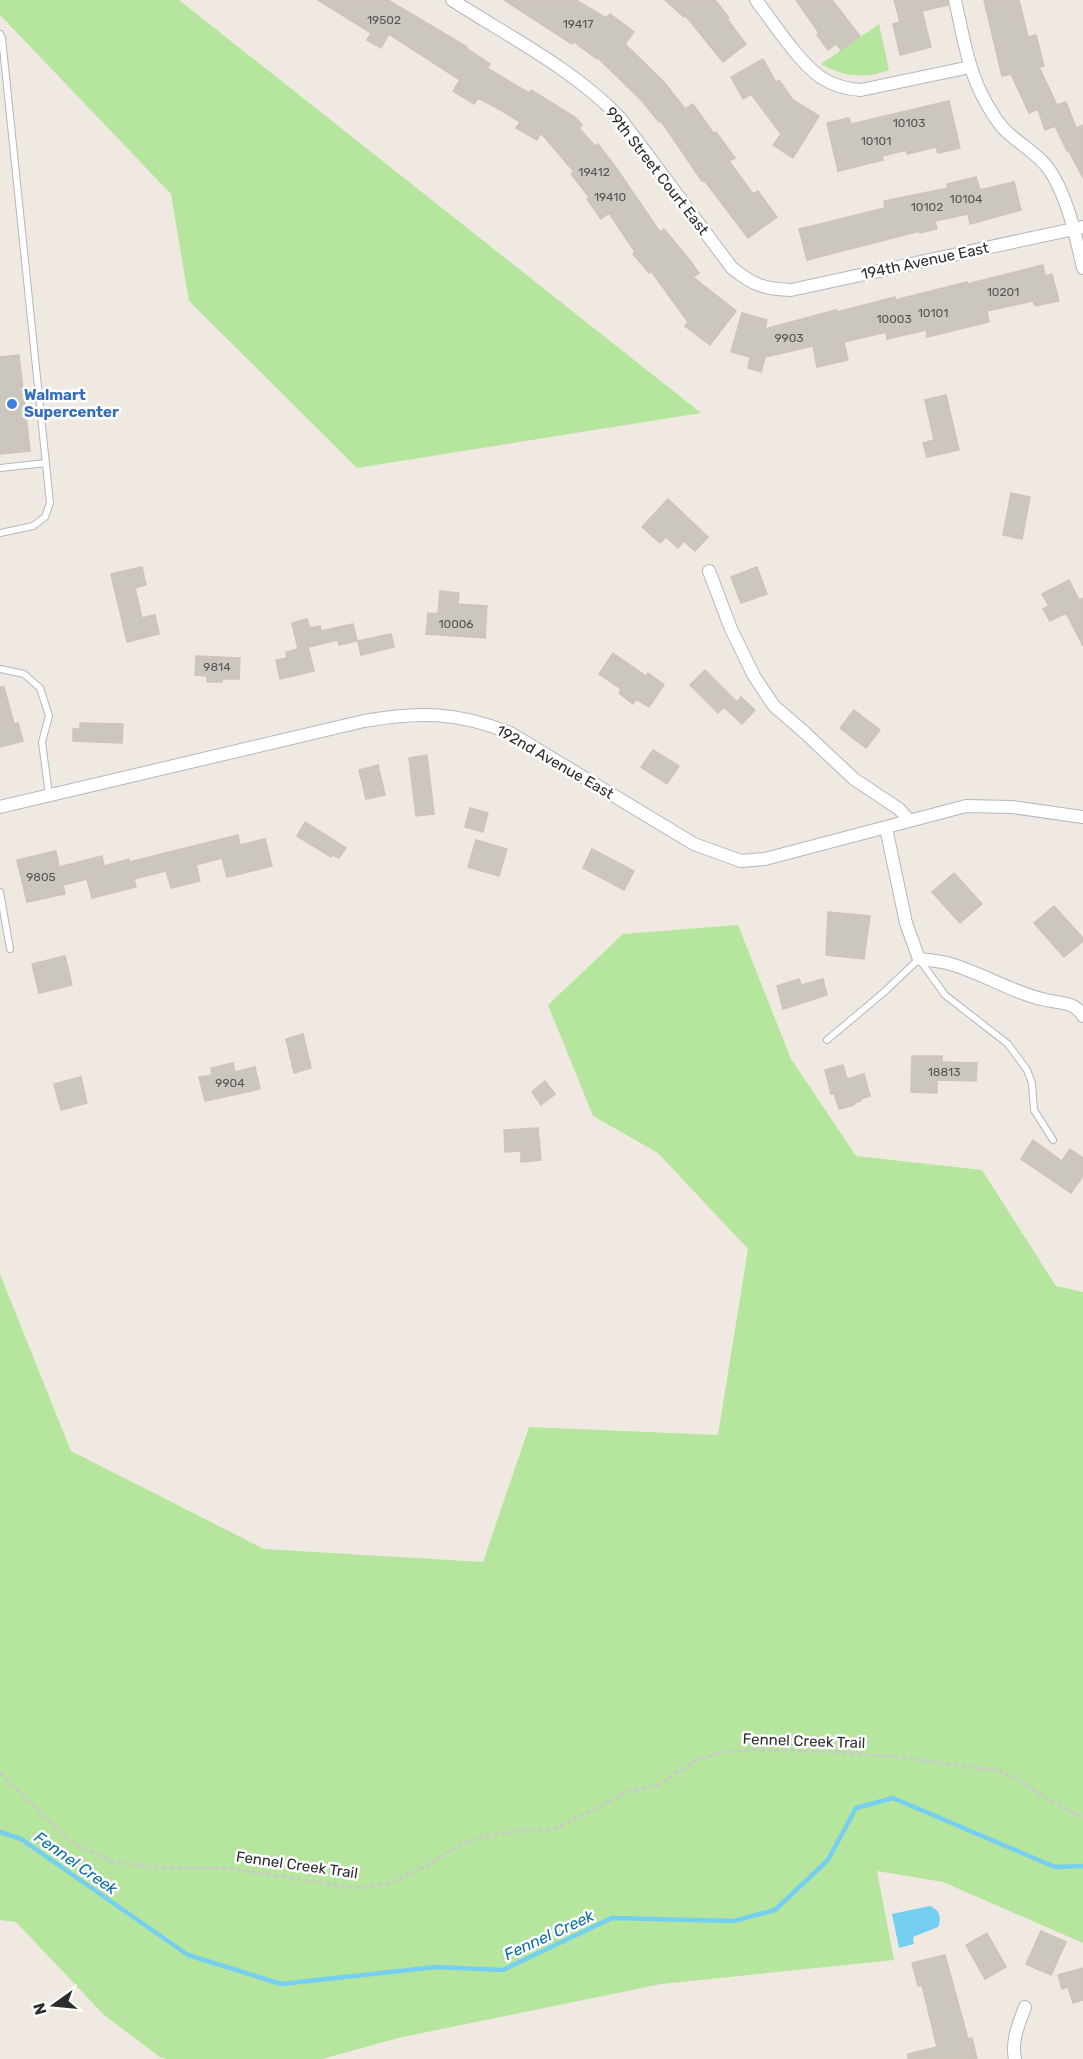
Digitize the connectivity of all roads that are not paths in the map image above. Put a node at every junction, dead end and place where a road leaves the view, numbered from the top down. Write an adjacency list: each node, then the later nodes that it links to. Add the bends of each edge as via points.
1 (452, 0): 8 (street, 99th Street Court East, via 602,99 732,268)
2 (756, 0): 5 (street, via 809,69 834,85 861,90)
3 (955, 0): 5 (street)
4 (0, 34): 9 (lane)
5 (970, 67): 6 (street, via 1003,128 1048,168)
6 (1078, 228): 7 (street); 8 (street, 194th Avenue East, via 791,290)
7 (1083, 268)
8 (766, 288)
9 (46, 463): 10 (lane); 11 (lane, via 50,503 45,517 33,526)
10 (0, 468)
11 (0, 534)
12 (709, 571): 17 (street, via 744,657 774,706 854,779)
13 (0, 669): 14 (lane, via 24,674 40,688 49,716 42,742)
14 (49, 796): 15 (street, 192nd Avenue East); 18 (street, 192nd Avenue East, via 364,722 422,714 457,716 510,733 694,844 741,861 765,860)
15 (0, 807)
16 (1083, 817): 17 (street, via 1012,807 966,806)
17 (909, 820): 18 (street, 192nd Avenue East)
18 (886, 828): 21 (street, via 906,923)
19 (0, 892): 20 (lane)
20 (10, 949)
21 (919, 959): 22 (street, via 946,962 1045,1000 1071,1005); 23 (lane); 24 (lane, via 945,995 1008,1044 1027,1070 1034,1110)
22 (1083, 1016)
23 (827, 1040)
24 (1053, 1140)
25 (1025, 2007): 26 (street, via 1013,2051)
26 (1015, 2059)

